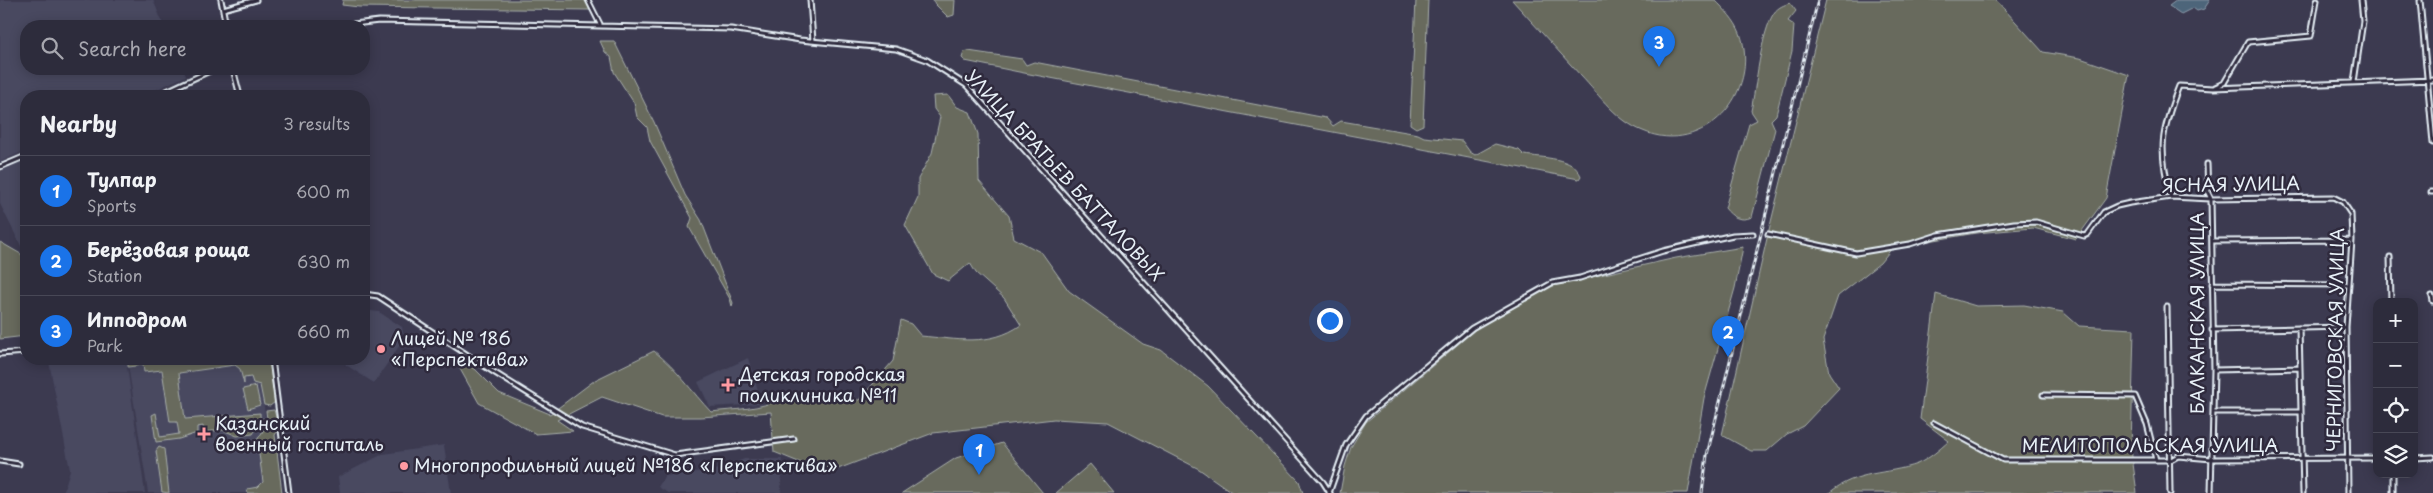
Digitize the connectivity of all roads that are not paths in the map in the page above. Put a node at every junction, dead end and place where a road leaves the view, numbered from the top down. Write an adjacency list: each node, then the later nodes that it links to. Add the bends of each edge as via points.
1 (221, 0): 8 (street)
2 (256, 0): 8 (street)
3 (588, 0): 11 (street)
4 (810, 0): 12 (street)
5 (2317, 0): 18 (street, via 2311,36 2248,42 2224,83)
6 (2361, 0): 17 (street, via 2363,21)
7 (2420, 0): 15 (street)
8 (222, 9): 9 (street)
9 (225, 20)
10 (370, 22): 11 (street, УЛИЦА БРАТЬЕВ БАТТАЛОВЫХ)
11 (601, 25): 12 (street, УЛИЦА БРАТЬЕВ БАТТАЛОВЫХ, via 711,27)
12 (813, 41): 65 (street, УЛИЦА БРАТЬЕВ БАТТАЛОВЫХ, via 896,49 915,54 966,85 1323,482)
13 (201, 75): 19 (street)
14 (235, 75): 20 (street)
15 (2428, 80): 16 (street); 17 (street); 21 (street)
16 (2433, 80)
17 (2354, 82): 18 (street)
18 (2212, 88): 25 (street, via 2179,86 2167,118 2162,144)
19 (169, 90)
20 (238, 90)
21 (2433, 143)
22 (20, 159): 24 (street)
23 (2208, 164): 27 (street, БАЛКАНСКАЯ УЛИЦА)
24 (0, 167)
25 (2171, 197): 27 (street, ЯСНАЯ УЛИЦА); 29 (street, ЯСНАЯ УЛИЦА, via 2117,206 2104,212 2084,236 2036,222 2014,223 1938,234 1874,251 1847,252)
26 (2333, 197): 27 (street, ЯСНАЯ УЛИЦА); 30 (street, ЧЕРНИГОВСКАЯ УЛИЦА, via 2343,202 2351,214)
27 (2211, 199): 31 (street, БАЛКАНСКАЯ УЛИЦА)
28 (1753, 234): 65 (street, via 1733,235 1663,251 1580,278 1552,283 1476,325 1366,416 1346,445)
29 (1768, 234)
30 (2352, 240): 31 (street); 34 (street, ЧЕРНИГОВСКАЯ УЛИЦА)
31 (2213, 241): 33 (street, БАЛКАНСКАЯ УЛИЦА)
32 (2390, 257): 37 (street)
33 (2212, 284): 34 (street); 42 (street, БАЛКАНСКАЯ УЛИЦА)
34 (2348, 285): 40 (street, ЧЕРНИГОВСКАЯ УЛИЦА)
35 (370, 295): 52 (street, via 378,296 582,427 676,454)
36 (2432, 296): 38 (street)
37 (2391, 298)
38 (2433, 301)
39 (2167, 306): 60 (street)
40 (2346, 327): 41 (street); 54 (street, ЧЕРНИГОВСКАЯ УЛИЦА)
41 (2299, 328): 42 (street); 46 (street)
42 (2212, 330): 47 (street, БАЛКАНСКАЯ УЛИЦА)
43 (20, 352): 44 (street)
44 (0, 354)
45 (273, 365): 64 (street)
46 (2300, 368): 47 (street); 50 (street)
47 (2214, 370): 49 (street, БАЛКАНСКАЯ УЛИЦА)
48 (2043, 395): 59 (street, via 2135,396 2147,424)
49 (2213, 412): 50 (street); 58 (street, БАЛКАНСКАЯ УЛИЦА)
50 (2301, 412): 53 (street)
51 (1934, 423): 59 (street, МЕЛИТОПОЛЬСКАЯ УЛИЦА, via 2003,460)
52 (794, 439)
53 (2303, 458): 54 (street, МЕЛИТОПОЛЬСКАЯ УЛИЦА); 58 (street, МЕЛИТОПОЛЬСКАЯ УЛИЦА); 68 (street)
54 (2348, 458): 55 (street, МЕЛИТОПОЛЬСКАЯ УЛИЦА); 69 (street, ЧЕРНИГОВСКАЯ УЛИЦА)
55 (2373, 458)
56 (2418, 458): 57 (street)
57 (2433, 458)
58 (2212, 459): 60 (street, МЕЛИТОПОЛЬСКАЯ УЛИЦА, via 2178,456); 67 (street, БАЛКАНСКАЯ УЛИЦА)
59 (2156, 460): 60 (street, МЕЛИТОПОЛЬСКАЯ УЛИЦА)
60 (2171, 460): 66 (street)
61 (0, 461): 62 (street)
62 (18, 464)
63 (2393, 478): 70 (street)
64 (289, 493)
65 (1329, 493)
66 (2170, 493)
67 (2211, 493)
68 (2303, 493)
69 (2348, 493)
70 (2393, 493)

